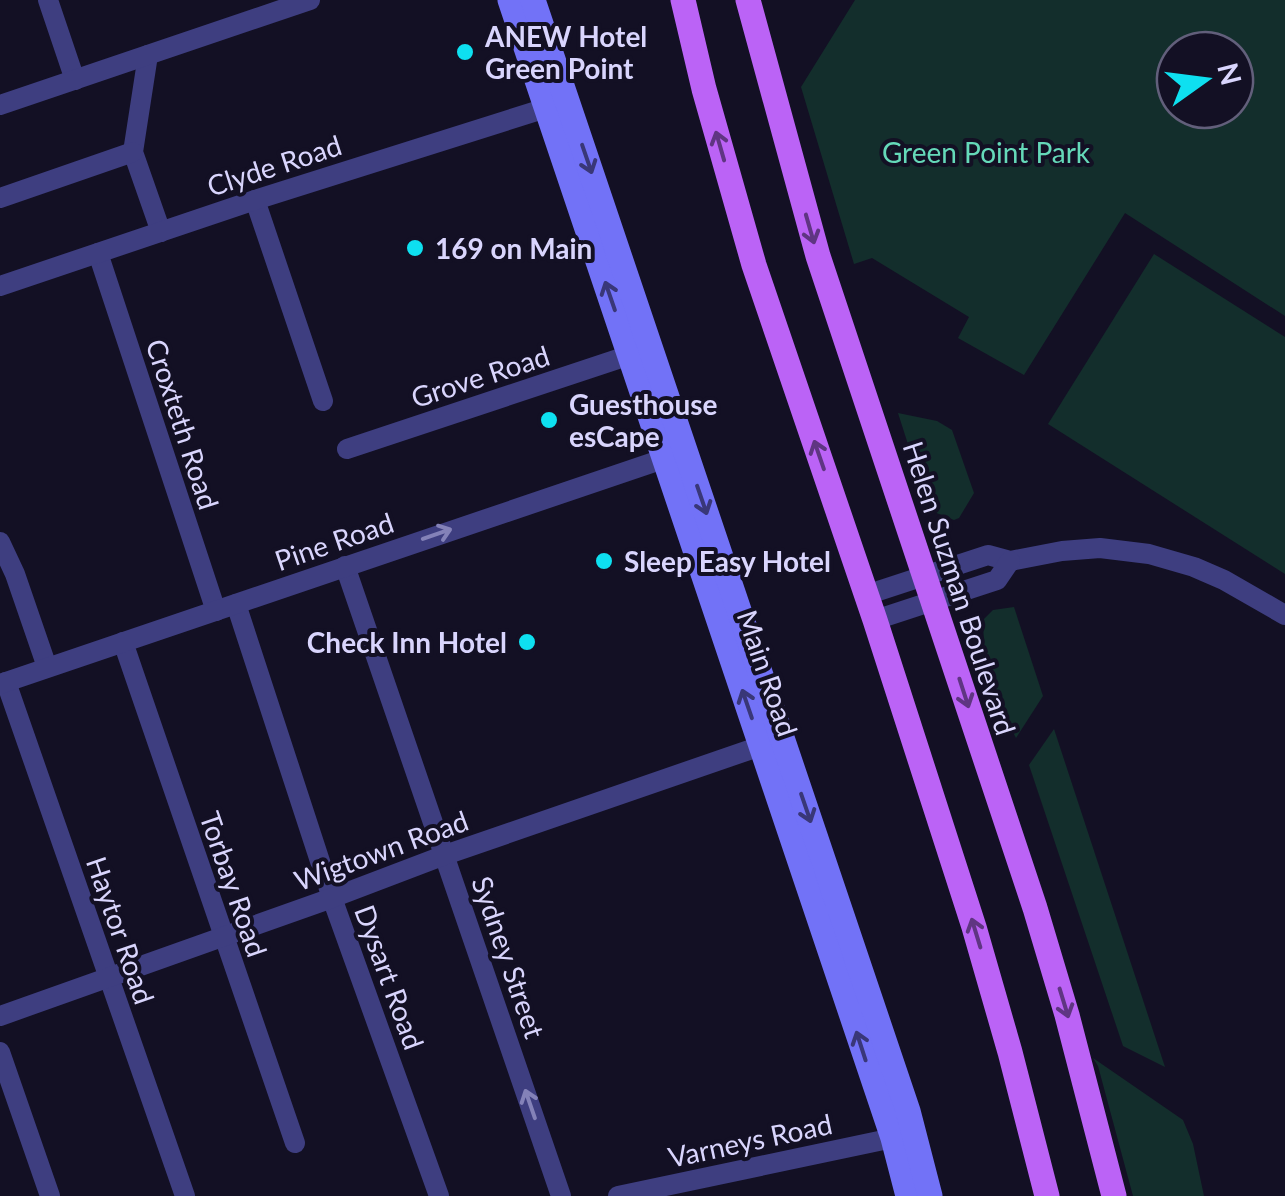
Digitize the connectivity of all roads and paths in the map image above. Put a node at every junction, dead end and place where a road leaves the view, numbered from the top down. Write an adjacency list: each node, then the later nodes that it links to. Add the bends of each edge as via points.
1 (48, 0): 10 (street)
2 (239, 0): 8 (street)
3 (310, 0): 8 (street)
4 (510, 0): 11 (main road, Main Road)
5 (533, 0): 11 (main road, Main Road)
6 (683, 0): 27 (main road, one-way to 6, via 754,265)
7 (748, 0): 25 (main road, Helen Suzman Boulevard, one-way to 25, via 818,256)
8 (246, 22): 9 (street)
9 (148, 55): 10 (street); 13 (street)
10 (75, 80): 12 (street)
11 (557, 105): 15 (street, Clyde Road); 19 (main road, Main Road, one-way to 11); 22 (main road, Main Road, one-way to 22)
12 (0, 106)
13 (133, 152): 14 (street); 16 (street)
14 (0, 198)
15 (255, 200): 16 (street, Clyde Road); 20 (street)
16 (160, 232): 17 (street, Clyde Road)
17 (98, 254): 18 (street, Clyde Road); 26 (street, Croxteth Road)
18 (0, 286)
19 (630, 355): 21 (street, Grove Road); 22 (main road, Main Road)
20 (323, 402)
21 (347, 450)
22 (676, 454): 24 (street, Pine Road, one-way to 22); 32 (main road, Main Road)
23 (0, 542): 30 (street)
24 (345, 566): 26 (street, Pine Road); 33 (street, Sydney Street)
25 (929, 589): 27 (street); 28 (street, via 988,555 1010,560 1100,548 1194,567); 49 (main road, Helen Suzman Boulevard, one-way to 49, via 1068,1015)
26 (226, 608): 29 (street, Pine Road); 34 (street, Dysart Road)
27 (870, 608): 48 (main road, one-way to 27, via 992,985)
28 (1285, 615)
29 (123, 642): 30 (street, Pine Road); 35 (street, Torbay Road)
30 (47, 667): 31 (street, Pine Road)
31 (3, 683): 36 (street, Haytor Road)
32 (772, 742): 33 (street, Wigtown Road); 39 (main road, Main Road, one-way to 32); 47 (main road, Main Road, one-way to 47, via 908,1111)
33 (445, 855): 34 (street, Wigtown Road); 44 (street, Sydney Street, one-way to 33)
34 (332, 898): 35 (street, Wigtown Road); 43 (street, Dysart Road)
35 (222, 937): 36 (street, Wigtown Road); 40 (street, Torbay Road)
36 (108, 978): 37 (street, Wigtown Road); 42 (street, Haytor Road)
37 (0, 1016)
38 (0, 1052): 41 (street)
39 (893, 1138): 45 (street, Varneys Road); 46 (main road, Main Road)
40 (295, 1144)
41 (50, 1196)
42 (184, 1196)
43 (438, 1196)
44 (561, 1196)
45 (618, 1196)
46 (908, 1196)
47 (930, 1196)
48 (1047, 1196)
49 (1114, 1196)

